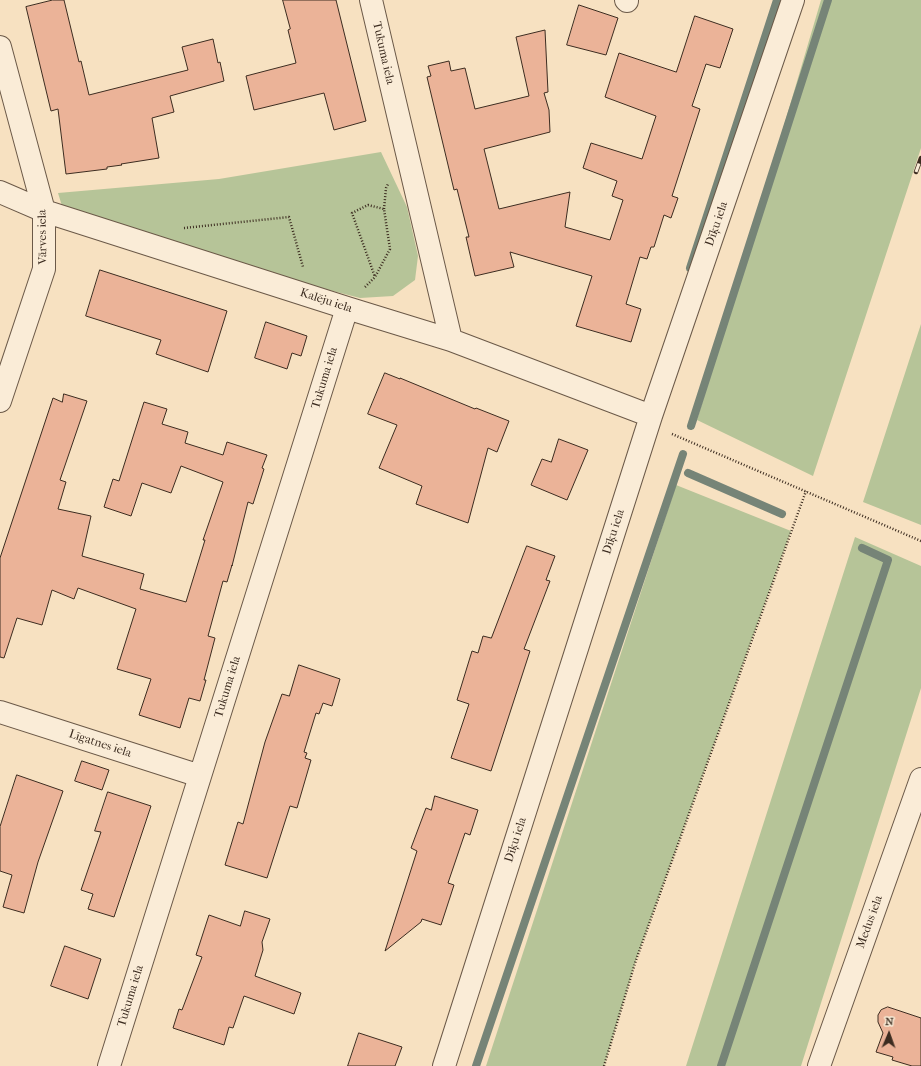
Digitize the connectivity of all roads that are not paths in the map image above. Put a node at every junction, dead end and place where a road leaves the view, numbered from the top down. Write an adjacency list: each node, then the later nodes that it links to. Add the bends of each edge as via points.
1 (371, 0): 7 (street, Tukuma iela)
2 (793, 0): 9 (street, Dīķu iela)
3 (0, 47): 5 (street, Vārves iela)
4 (0, 192): 5 (street, Kalēju iela)
5 (44, 211): 6 (street, Kalēju iela); 8 (street, Vārves iela, via 44,269)
6 (347, 308): 7 (street, Kalēju iela); 11 (street, Tukuma iela)
7 (451, 340): 9 (street, Kalēju iela)
8 (0, 401)
9 (651, 416): 14 (street, Dīķu iela)
10 (0, 712): 11 (street, Līgatnes iela)
11 (200, 776): 13 (street, Tukuma iela)
12 (921, 779): 15 (street, Medus iela)
13 (110, 1066)
14 (444, 1066)
15 (819, 1066)

